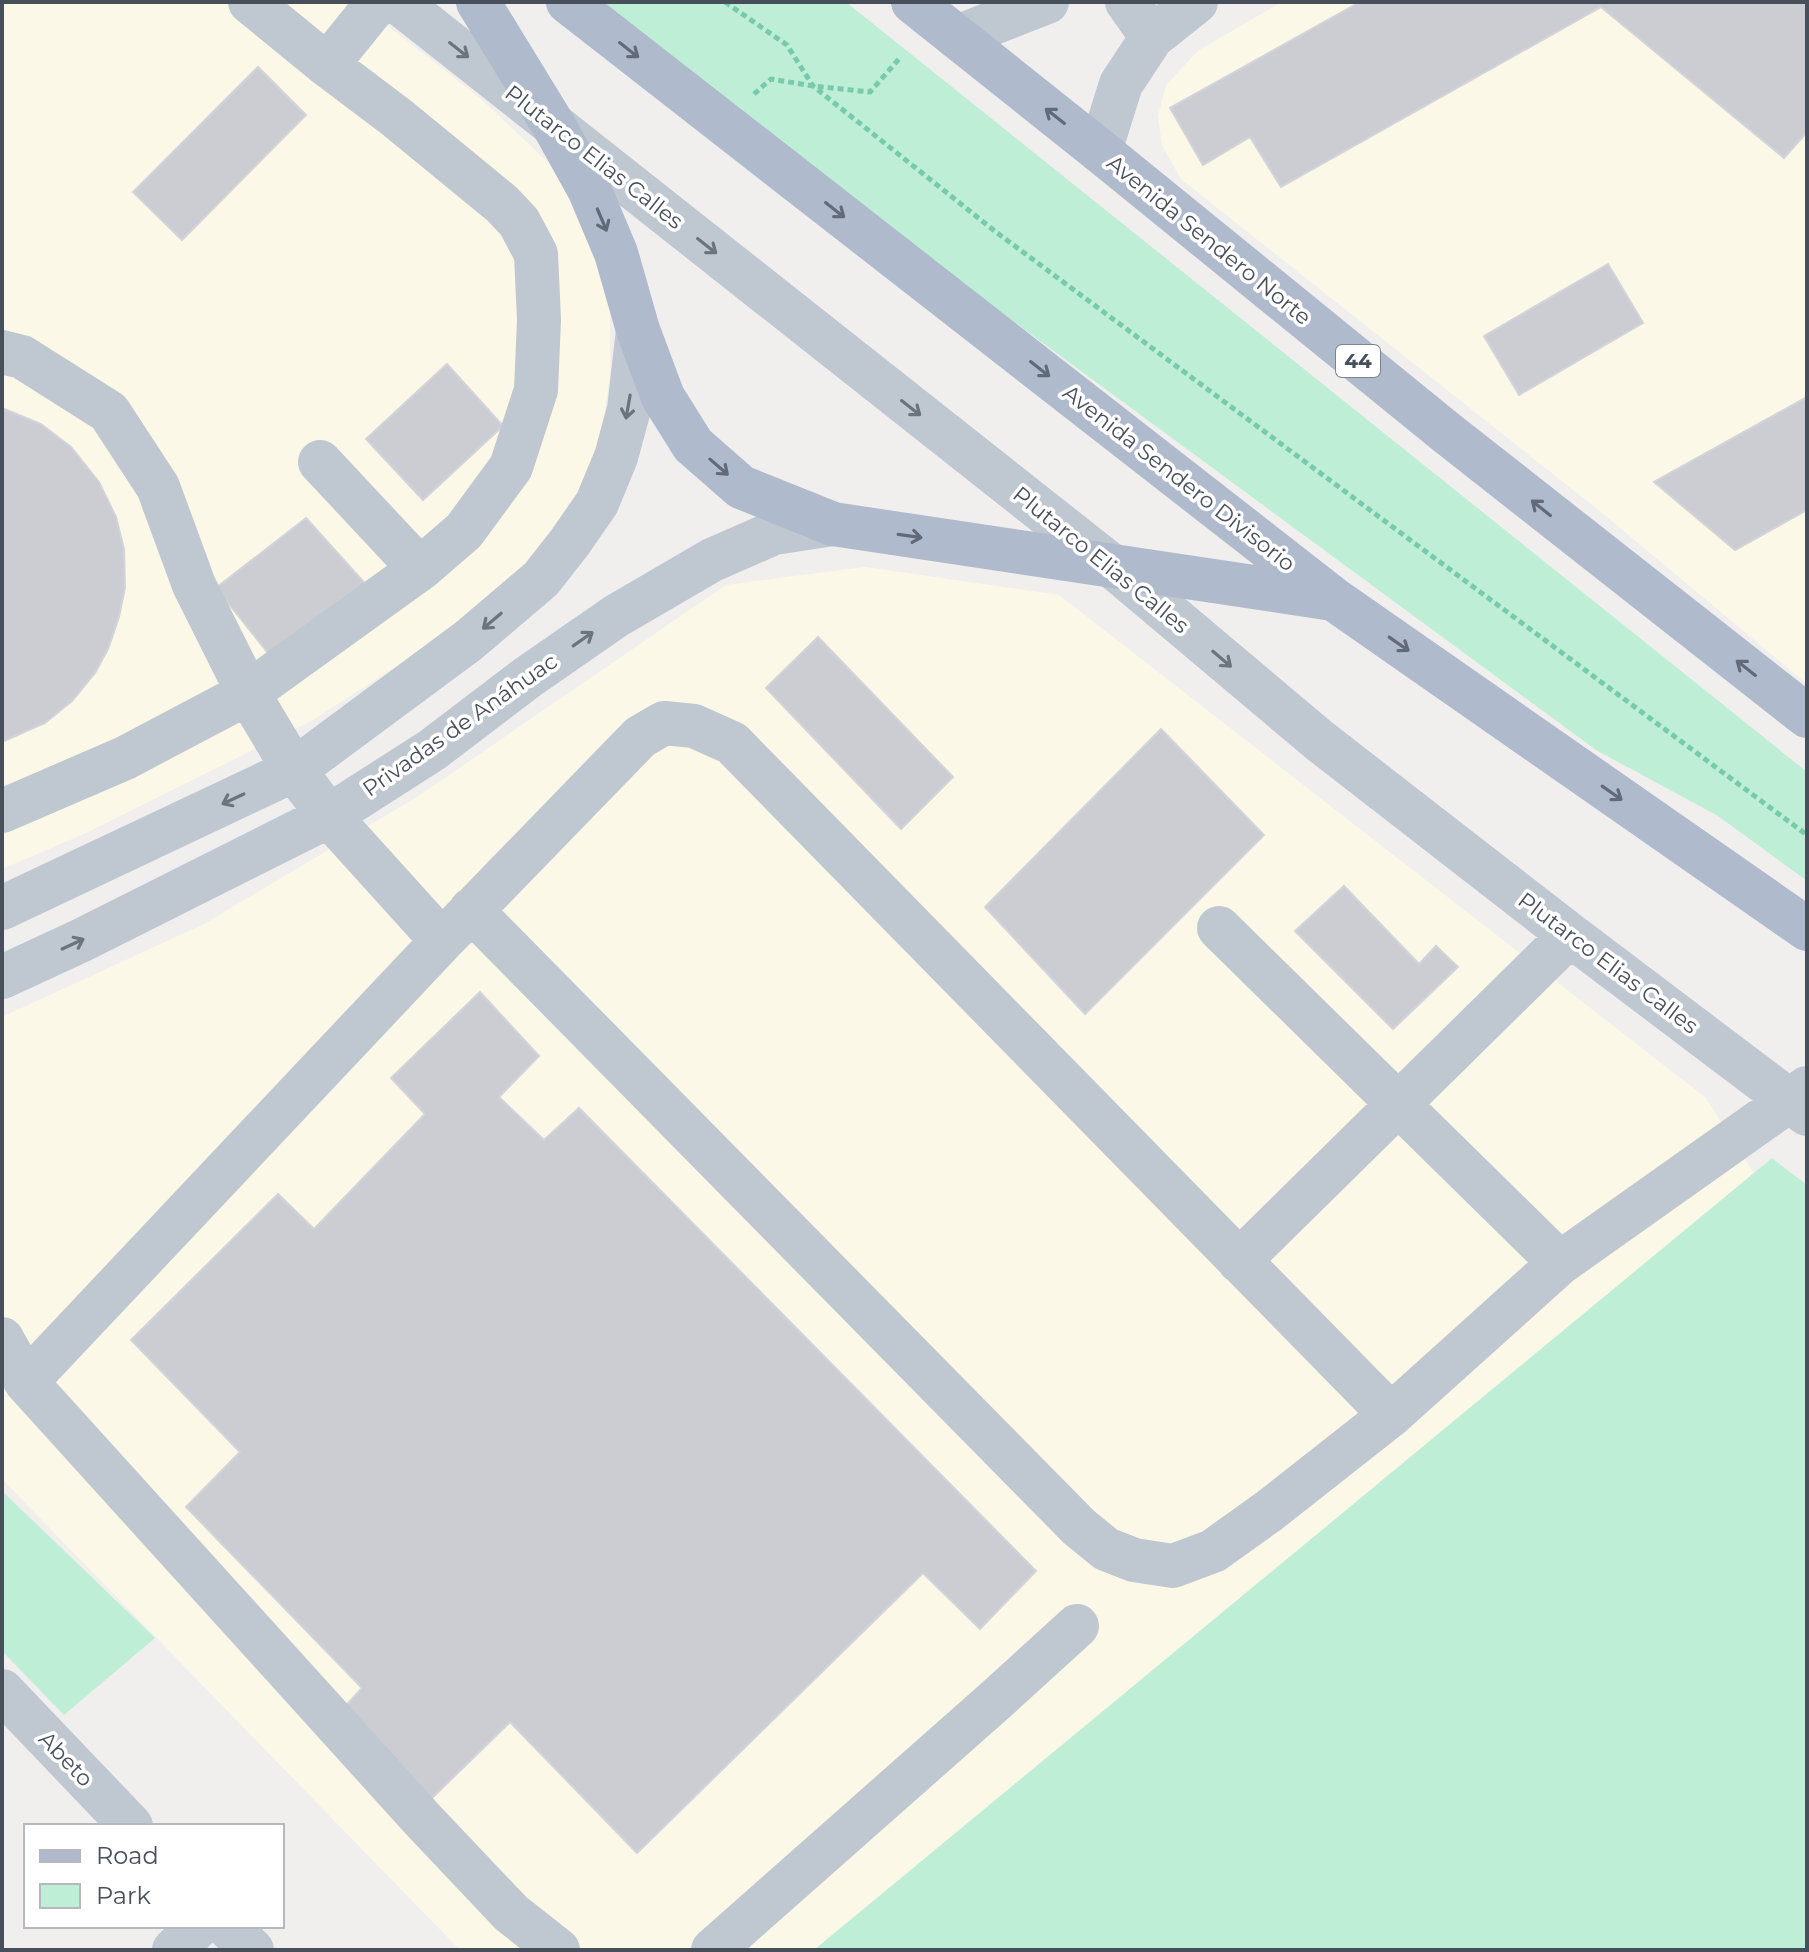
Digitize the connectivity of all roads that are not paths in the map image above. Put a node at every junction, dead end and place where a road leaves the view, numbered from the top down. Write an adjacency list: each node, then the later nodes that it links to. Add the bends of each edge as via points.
1 (250, 2): 12 (street)
2 (378, 2): 12 (street)
3 (398, 2): 13 (street, Plutarco Elias Calles, one-way to 13)
4 (478, 2): 13 (main road)
5 (568, 2): 21 (main road, Avenida Sendero Divisorio, one-way to 21)
6 (913, 2): 10 (main road, Avenida Sendero Norte / 44)
7 (1047, 2): 10 (street)
8 (1127, 2): 11 (street)
9 (1196, 2): 11 (street)
10 (957, 37): 14 (main road, Avenida Sendero Norte / 44, one-way to 10)
11 (1152, 37): 14 (street, via 1121,84)
12 (327, 65): 20 (street, via 502,204 536,254 536,390 511,467 464,531)
13 (554, 126): 15 (main road, one-way to 15, via 616,253); 19 (street, Plutarco Elias Calles, one-way to 19)
14 (1100, 151): 23 (main road, Avenida Sendero Norte / 44, one-way to 14)
15 (638, 330): 18 (main road, one-way to 18, via 663,397 693,445 741,487); 24 (street, one-way to 24, via 629,409 616,457 597,503 570,542 541,579 468,641)
16 (2, 352): 22 (street, via 22,357 109,412 158,487 194,585)
17 (320, 462): 20 (street)
18 (833, 524): 19 (main road, one-way to 19); 26 (street, Privadas de Anáhuac, one-way to 18, via 432,750 616,616 712,560 774,533)
19 (1112, 566): 21 (main road); 31 (street, Plutarco Elias Calles, one-way to 31, via 1320,741)
20 (420, 569): 22 (street)
21 (1335, 600): 30 (main road, Avenida Sendero Divisorio, one-way to 30)
22 (248, 693): 24 (street); 25 (street, via 125,758)
23 (1807, 716)
24 (294, 770): 26 (street); 27 (street, one-way to 27)
25 (2, 811)
26 (329, 816): 32 (street); 33 (street, Privadas de Anáhuac, one-way to 26)
27 (2, 908)
28 (471, 910): 32 (street); 36 (street, via 640,737 664,723 694,726 732,743); 40 (street, via 1106,1549 1173,1566 1213,1551)
29 (1219, 928): 35 (street)
30 (1807, 929)
31 (1570, 935): 34 (street, Plutarco Elias Calles); 35 (street)
32 (442, 941): 39 (street)
33 (2, 977)
34 (1801, 1101): 37 (street)
35 (1398, 1104): 36 (street); 37 (street)
36 (1239, 1261): 40 (street)
37 (1560, 1263): 40 (street)
38 (2, 1339): 39 (street)
39 (26, 1382): 48 (street, via 422,1819 511,1913)
40 (1391, 1415)
41 (1077, 1626): 49 (street)
42 (2, 1691): 43 (street, Abeto)
43 (129, 1824)
44 (196, 1928): 46 (street)
45 (229, 1928): 47 (street)
46 (174, 1950)
47 (252, 1950)
48 (558, 1950)
49 (713, 1950)

